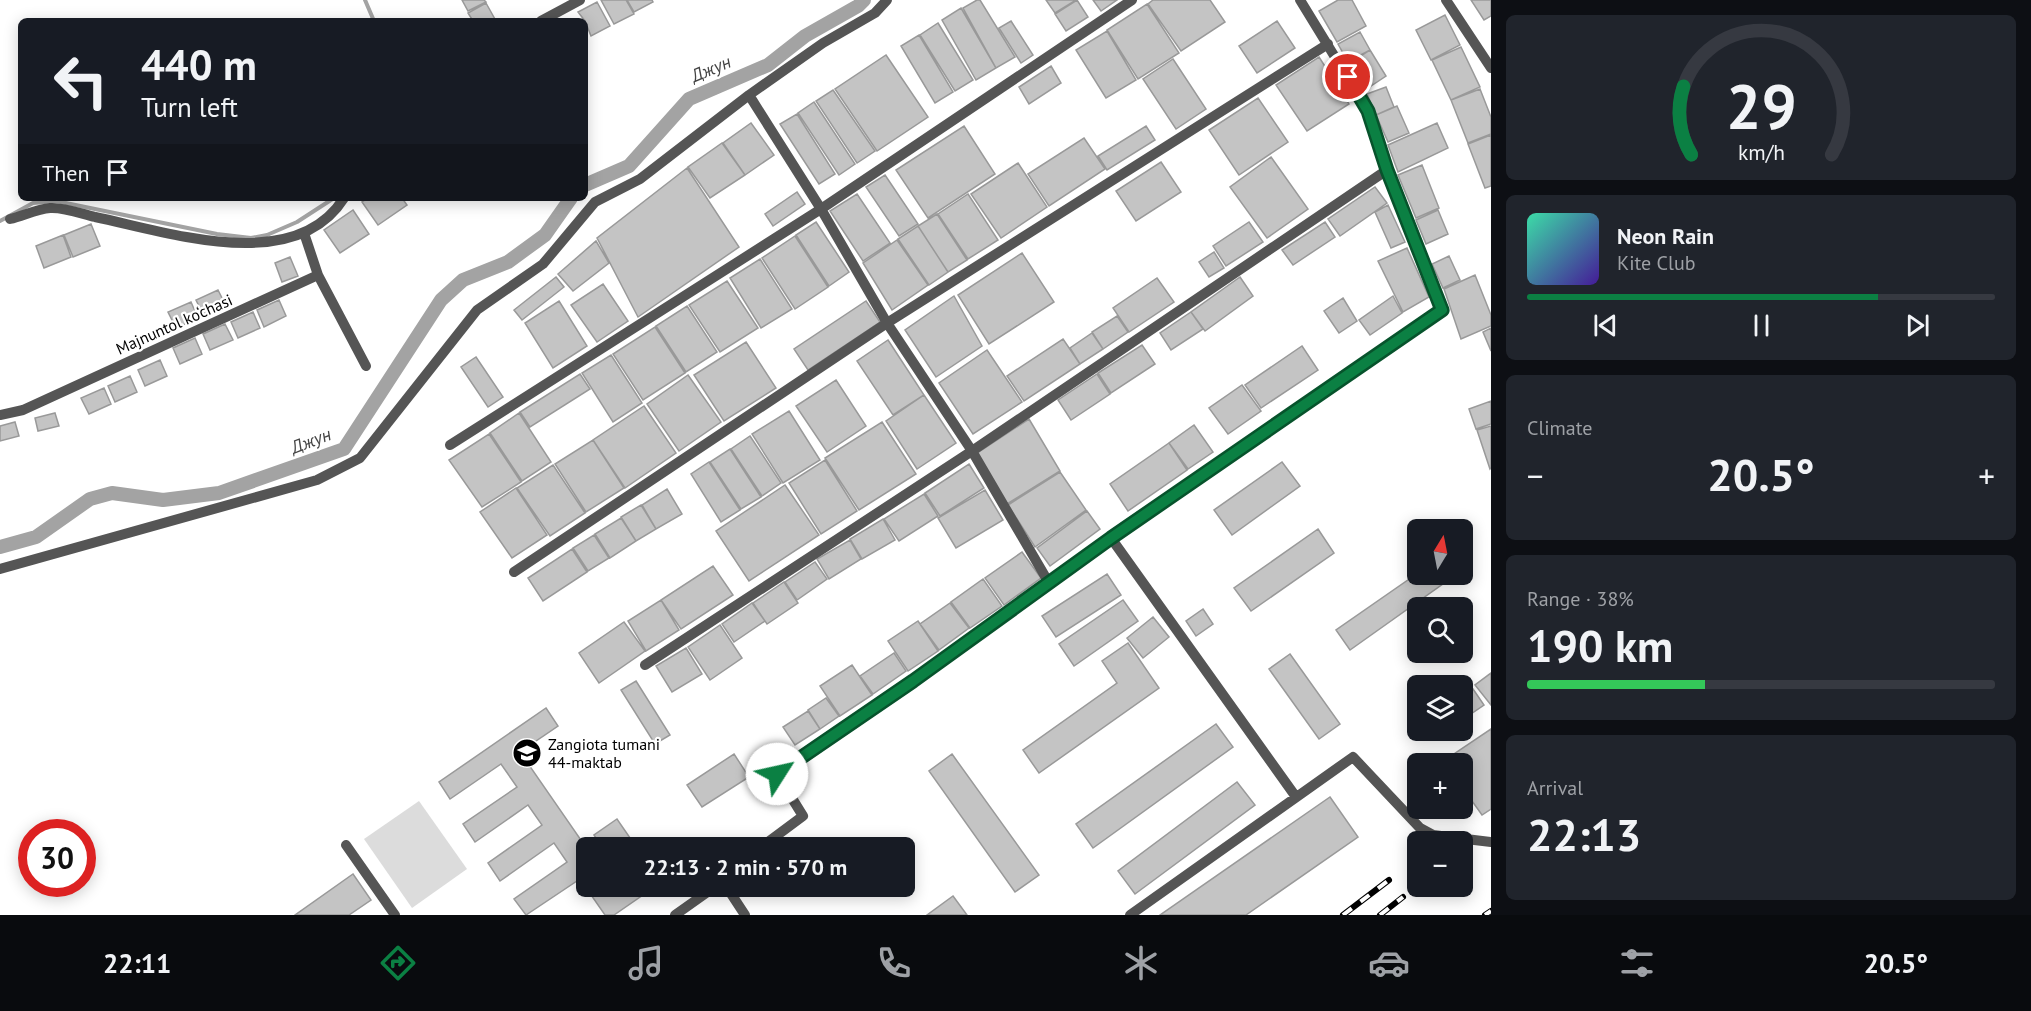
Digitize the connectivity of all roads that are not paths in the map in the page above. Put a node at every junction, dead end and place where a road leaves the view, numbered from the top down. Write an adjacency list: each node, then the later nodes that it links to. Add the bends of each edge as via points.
1 (579, 0): 6 (street)
2 (887, 0): 9 (street, via 875,13 823,43)
3 (1132, 0): 12 (street)
4 (1300, 0): 7 (street)
5 (1446, 0): 8 (street)
6 (546, 18)
7 (1328, 44): 10 (street, via 1368,111); 16 (street)
8 (1491, 68)
9 (749, 95): 12 (street); 22 (street, via 640,179 595,202 543,264 477,310 360,458 317,480)
10 (1387, 170): 20 (street); 21 (street, via 1442,310)
11 (342, 201): 14 (street, via 334,214)
12 (821, 209): 16 (street); 19 (street)
13 (10, 219): 14 (street, via 51,208 221,243 281,241)
14 (304, 233): 15 (street)
15 (318, 275): 17 (street); 18 (street, Majnuntol ko‘chasi, via 23,410)
16 (887, 324): 20 (street); 23 (street)
17 (366, 366)
18 (0, 415)
19 (450, 445)
20 (972, 451): 24 (street); 25 (street)
21 (1111, 538): 24 (street); 26 (street)
22 (0, 569)
23 (514, 572)
24 (1049, 583): 27 (street, via 777,774 803,816)
25 (645, 665)
26 (1296, 797): 28 (street, via 1353,757 1420,828 1433,835); 35 (street)
27 (775, 837)
28 (1491, 842)
29 (346, 845): 32 (street)
30 (700, 897): 33 (street)
31 (733, 897): 34 (street)
32 (395, 915)
33 (675, 915)
34 (745, 915)
35 (1130, 915)

